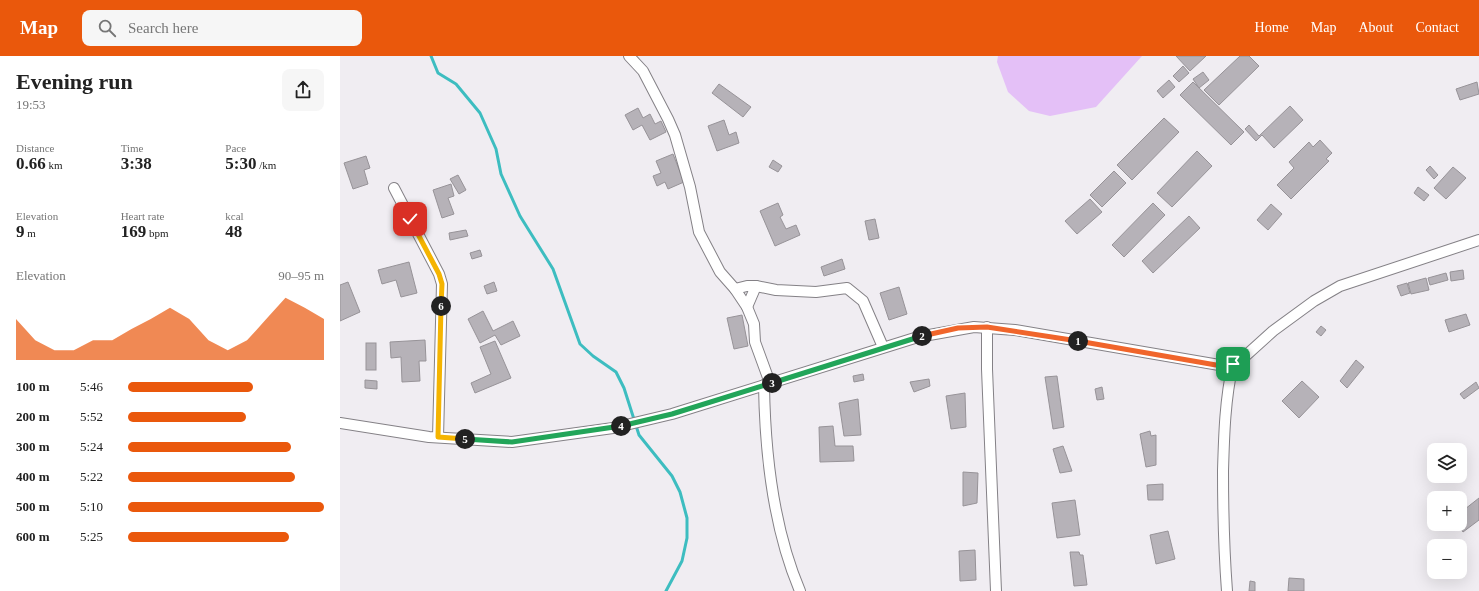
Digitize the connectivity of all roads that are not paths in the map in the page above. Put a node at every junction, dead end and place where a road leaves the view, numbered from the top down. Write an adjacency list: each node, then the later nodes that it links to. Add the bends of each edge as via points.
1 (629, 56): 5 (street, via 643,71 675,135 690,187 699,232 720,272)
2 (394, 188): 12 (street, via 442,284)
3 (1479, 240): 9 (street, via 1340,286 1314,301)
4 (756, 286): 5 (street); 6 (street); 8 (street, via 816,292 847,288 863,301)
5 (736, 289): 6 (street)
6 (747, 306): 10 (street, via 754,324 755,342)
7 (987, 327): 8 (street, via 958,328); 9 (street, via 1216,365); 14 (street, via 986,369)
8 (882, 347): 10 (street)
9 (1233, 364): 15 (street, via 1227,389 1224,444 1223,527)
10 (767, 384): 12 (street, via 655,418 612,428 512,442); 13 (street, via 765,433 778,518 789,564)
11 (340, 423): 12 (street)
12 (438, 437)
13 (800, 591)
14 (996, 591)
15 (1227, 591)

